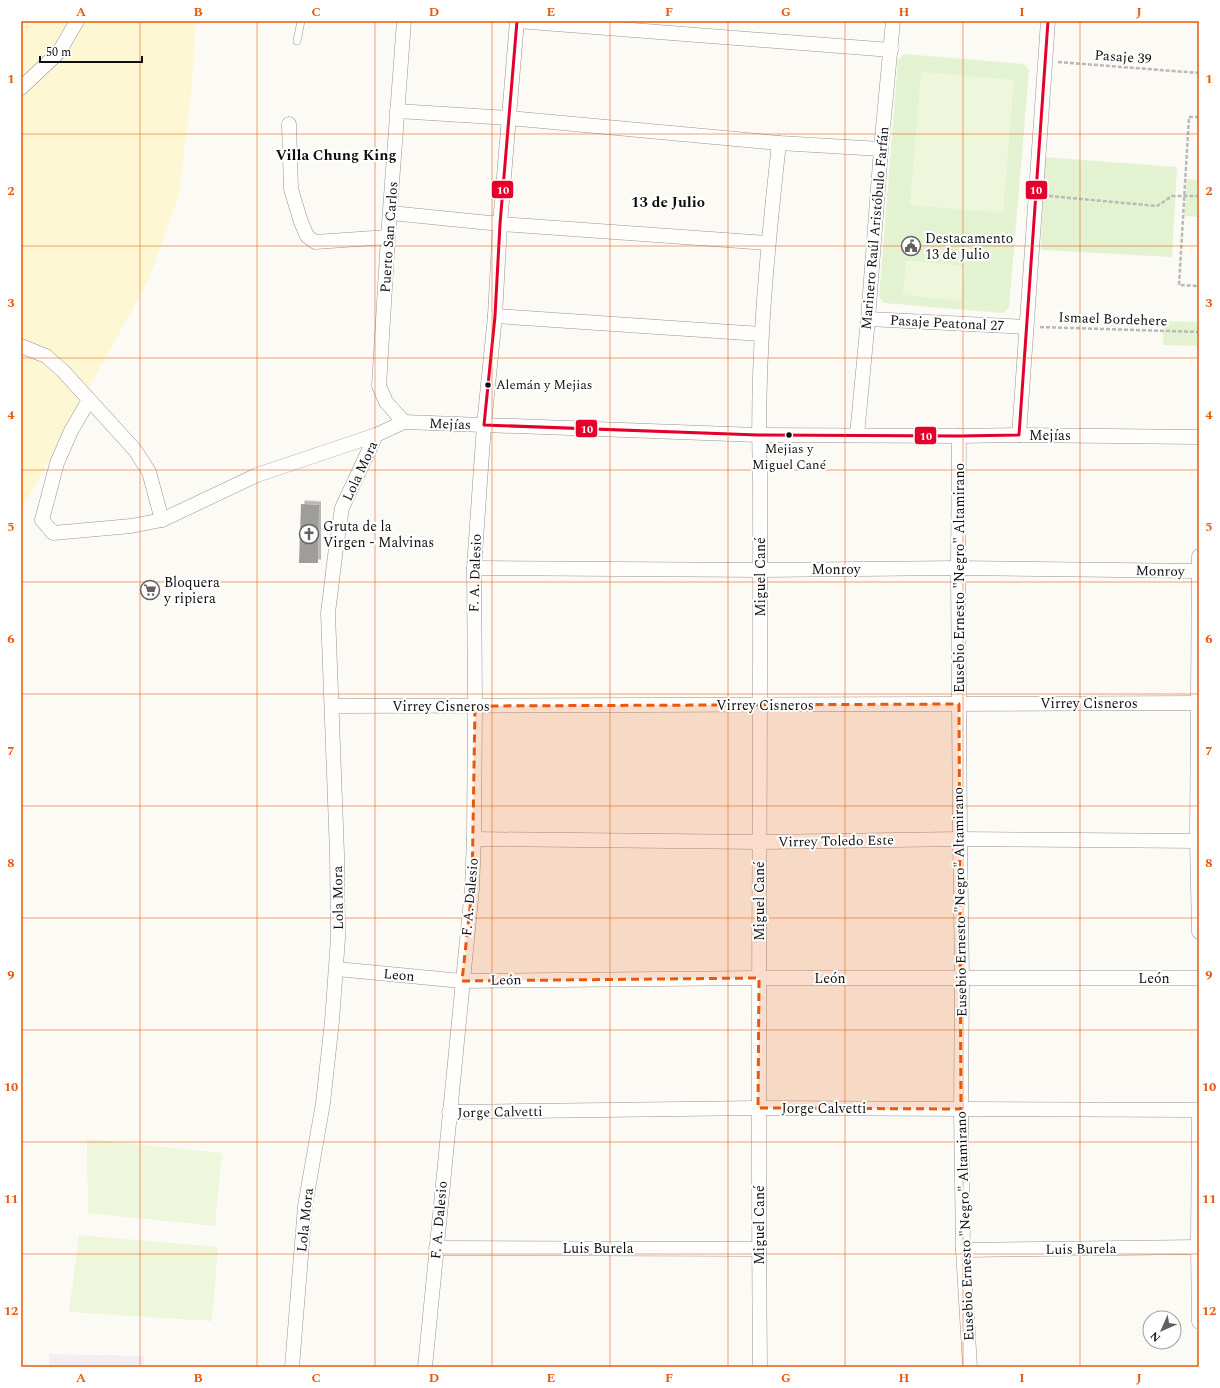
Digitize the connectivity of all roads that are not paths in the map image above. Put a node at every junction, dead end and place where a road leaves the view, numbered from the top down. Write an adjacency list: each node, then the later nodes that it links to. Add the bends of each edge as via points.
1 (77, 21): 9 (street, via 59,52)
2 (301, 21): 7 (lane)
3 (404, 21): 10 (street, Puerto San Carlos)
4 (517, 21): 8 (street); 11 (street, F. A. Dalesio)
5 (893, 21): 8 (street, Marinero Raúl Aristóbulo Farfán)
6 (1048, 21): 21 (street)
7 (298, 40)
8 (891, 50): 14 (street, Marinero Raúl Aristóbulo Farfán)
9 (21, 88)
10 (397, 111): 11 (street); 15 (street, Puerto San Carlos)
11 (509, 118): 13 (street); 16 (street, F. A. Dalesio)
12 (289, 124): 17 (street, via 291,190 307,236 315,242)
13 (779, 143): 14 (street); 18 (street, Miguel Cané)
14 (881, 149): 20 (street, Marinero Raúl Aristóbulo Farfán)
15 (391, 213): 16 (street); 17 (street, Puerto San Carlos)
16 (500, 224): 18 (street); 19 (street, F. A. Dalesio)
17 (388, 237): 25 (street, Puerto San Carlos, via 380,386 386,402)
18 (768, 243): 22 (street, Miguel Cané)
19 (495, 316): 22 (street); 26 (street, F. A. Dalesio)
20 (868, 319): 21 (street, Pasaje Peatonal 27); 29 (street, Marinero Raúl Aristóbulo Farfán)
21 (1026, 327): 30 (street)
22 (761, 334): 28 (street, Miguel Cané)
23 (21, 346): 24 (street, via 46,356)
24 (89, 400): 33 (street, via 135,450 149,472); 33 (street, Mejías, via 71,431 57,463 42,520 53,533 131,526)
25 (404, 422): 26 (street, Mejías); 27 (street, Mejías)
26 (484, 426): 28 (street, Mejías); 35 (street, F. A. Dalesio)
27 (376, 435): 33 (street, Mejías, via 257,475); 42 (street, Lola Mora, via 342,508 328,613)
28 (758, 435): 29 (street, Mejías); 37 (street, Miguel Cané)
29 (857, 435): 31 (street, Mejías)
30 (1019, 435): 31 (street, Mejías); 32 (street, Mejías)
31 (959, 436): 36 (street, Eusebio Ernesto "Negro" Altamirano)
32 (1199, 437)
33 (162, 520)
34 (1199, 556): 38 (street)
35 (474, 568): 37 (street, Monroy); 43 (street, F. A. Dalesio)
36 (958, 568): 37 (street, Monroy); 38 (street, Monroy); 40 (street, Eusebio Ernesto "Negro" Altamirano)
37 (760, 570): 41 (street, Miguel Cané)
38 (1199, 571): 39 (street)
39 (1198, 702): 40 (street, Virrey Cisneros); 46 (street)
40 (959, 704): 41 (street, Virrey Cisneros); 45 (street, Eusebio Ernesto "Negro" Altamirano)
41 (760, 705): 43 (street, Virrey Cisneros); 47 (street, Miguel Cané)
42 (332, 706): 43 (street, Virrey Cisneros); 49 (street, Lola Mora, via 337,854)
43 (475, 706): 44 (street, F. A. Dalesio)
44 (474, 839): 47 (street, Virrey Toledo Este); 53 (street, F. A. Dalesio, via 472,889)
45 (960, 839): 46 (street, Virrey Toledo Este); 47 (street, Virrey Toledo Este); 51 (street, Eusebio Ernesto "Negro" Altamirano)
46 (1198, 841): 48 (street)
47 (760, 842): 50 (street, Miguel Cané)
48 (1199, 932)
49 (337, 969): 53 (street, Leon); 64 (street, Lola Mora, via 323,1103 305,1206)
50 (759, 978): 51 (street, León); 53 (street, León); 54 (street, Miguel Cané)
51 (962, 978): 52 (street, León); 55 (street, Eusebio Ernesto "Negro" Altamirano)
52 (1199, 978)
53 (462, 981): 57 (street, F. A. Dalesio)
54 (758, 1108): 55 (street, Jorge Calvetti); 57 (street, Jorge Calvetti); 61 (street, Miguel Cané)
55 (961, 1109): 56 (street, Jorge Calvetti); 62 (street, Eusebio Ernesto "Negro" Altamirano)
56 (1199, 1110)
57 (449, 1112): 60 (street, F. A. Dalesio)
58 (1199, 1115): 59 (street)
59 (1198, 1247): 62 (street, Luis Burela); 63 (street)
60 (436, 1248): 61 (street, Luis Burela); 65 (street, F. A. Dalesio)
61 (759, 1249): 66 (street, Miguel Cané)
62 (963, 1250): 67 (street, Eusebio Ernesto "Negro" Altamirano)
63 (1199, 1322)
64 (292, 1367)
65 (425, 1367)
66 (760, 1367)
67 (970, 1367)

